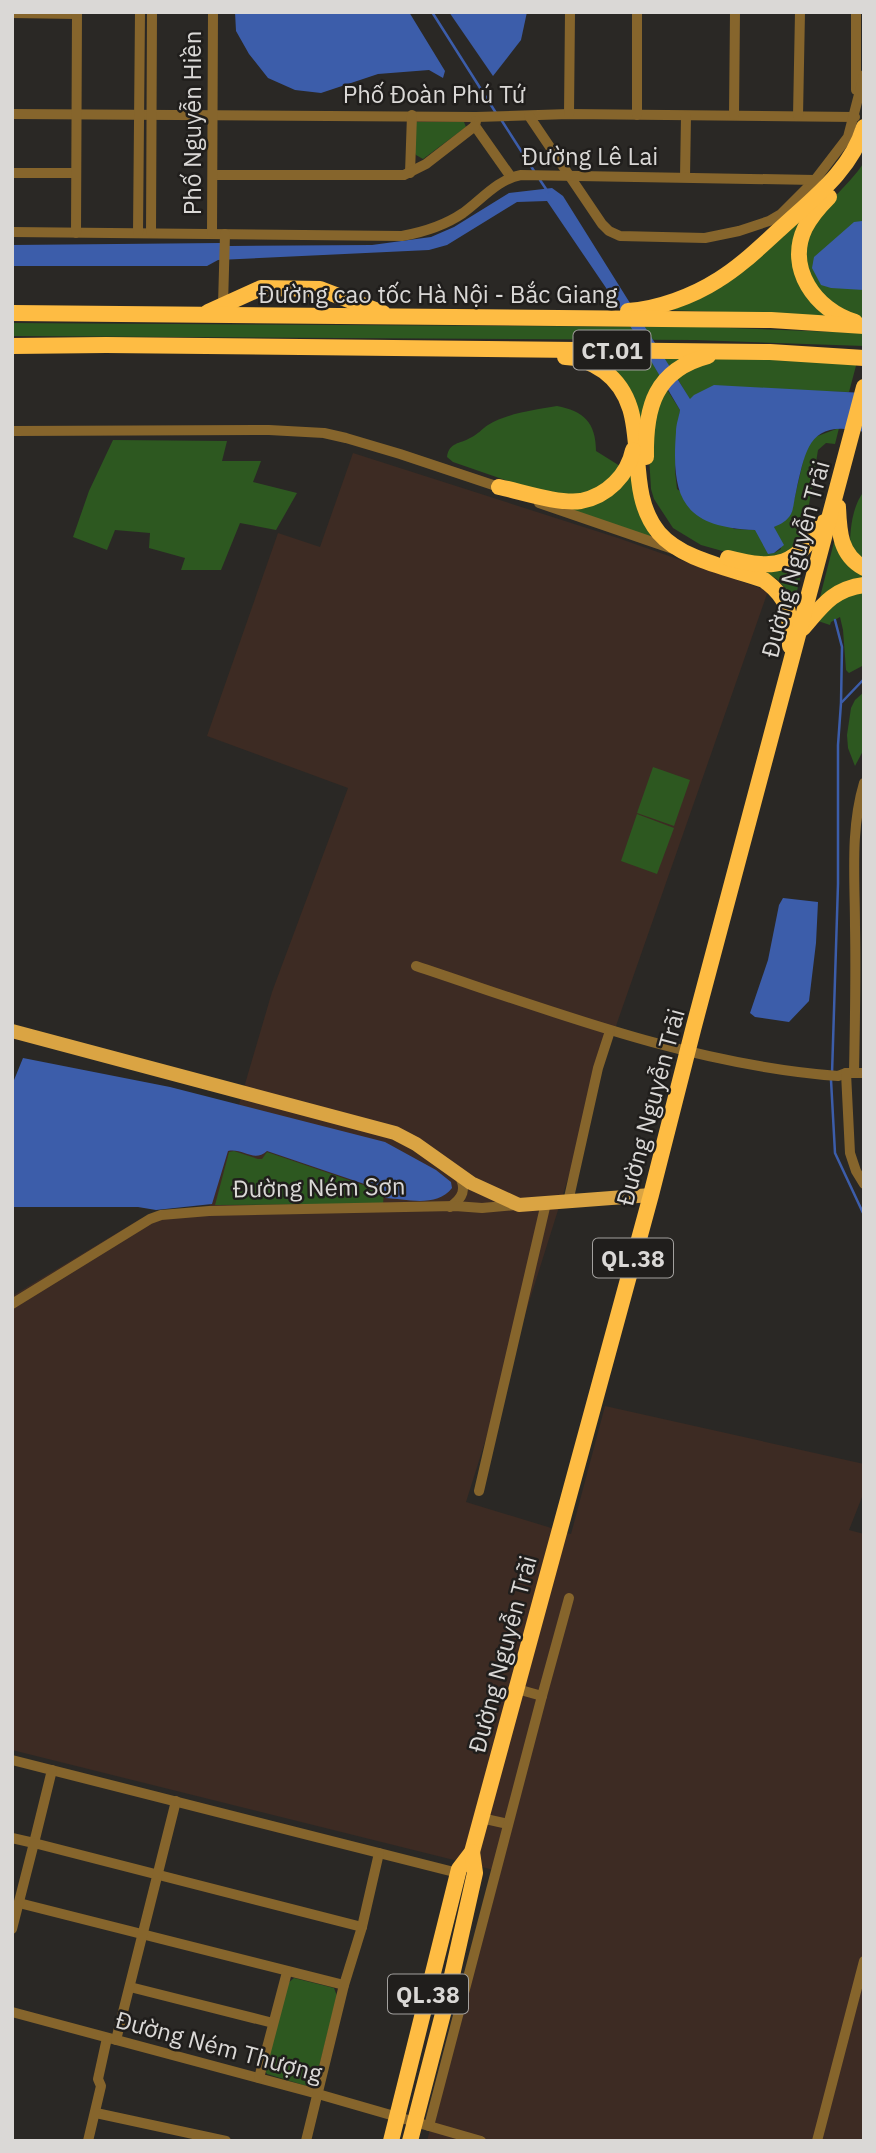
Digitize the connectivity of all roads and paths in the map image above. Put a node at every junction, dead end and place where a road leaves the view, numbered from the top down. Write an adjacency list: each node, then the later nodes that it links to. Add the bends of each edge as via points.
1 (140, 12): 11 (street)
2 (152, 12): 11 (street)
3 (213, 12): 15 (street, Phố Nguyễn Hiền)
4 (570, 12): 16 (street)
5 (637, 12): 18 (street)
6 (735, 12): 19 (street)
7 (800, 12): 23 (street)
8 (856, 12): 24 (street)
9 (12, 13): 10 (street)
10 (77, 13): 14 (street)
11 (146, 29): 20 (street)
12 (864, 75): 24 (street)
13 (12, 114): 14 (street, Phố Đoàn Phú Tứ)
14 (77, 114): 20 (street, Phố Đoàn Phú Tứ); 28 (street)
15 (214, 114): 17 (street, Phố Đoàn Phú Tứ); 20 (street, Phố Đoàn Phú Tứ); 30 (street, Phố Nguyễn Hiền)
16 (569, 114): 18 (street, Phố Đoàn Phú Tứ); 21 (street, Phố Đoàn Phú Tứ)
17 (412, 115): 25 (street, Phố Đoàn Phú Tứ); 29 (street)
18 (637, 115): 22 (street, Phố Đoàn Phú Tứ)
19 (734, 115): 22 (street, Phố Đoàn Phú Tứ); 23 (street, Phố Đoàn Phú Tứ)
20 (146, 116): 37 (street); 38 (street)
21 (529, 116): 25 (street, Phố Đoàn Phú Tứ); 32 (street)
22 (686, 116): 33 (street)
23 (798, 116): 24 (street, Phố Đoàn Phú Tứ)
24 (858, 118): 34 (street); 45 (highway, via 855,150 830,184 743,262 692,294 631,311 500,310)
25 (478, 120): 29 (street); 31 (street)
26 (864, 152): 46 (highway, via 817,210 800,246 804,279 814,296 826,308)
27 (12, 173): 28 (street)
28 (76, 173): 36 (street)
29 (410, 173): 30 (street)
30 (213, 175): 39 (street, Phố Nguyễn Hiền)
31 (516, 176): 32 (street, Đường Lê Lai); 40 (street, Đường Lê Lai, via 460,215 410,235)
32 (568, 176): 33 (street, Đường Lê Lai); 34 (street, via 608,231 629,238 705,238 739,231 781,214)
33 (685, 177): 34 (street, Đường Lê Lai)
34 (815, 180)
35 (12, 232): 36 (street, Đường Lê Lai)
36 (76, 233): 37 (street, Đường Lê Lai)
37 (138, 233): 38 (street, Đường Lê Lai)
38 (151, 233): 39 (street, Đường Lê Lai)
39 (212, 233): 40 (street, Đường Lê Lai)
40 (225, 234): 41 (street)
41 (223, 305): 43 (highway); 44 (highway, via 261,288 320,289)
42 (12, 313): 43 (highway, Đường cao tốc Hà Nội - Bắc Giang / CT.01)
43 (204, 315): 44 (highway, Đường cao tốc Hà Nội - Bắc Giang / CT.01)
44 (391, 316): 45 (highway, Đường cao tốc Hà Nội - Bắc Giang / CT.01)
45 (458, 316): 46 (highway, Đường cao tốc Hà Nội - Bắc Giang / CT.01)
46 (864, 325)
47 (12, 346): 48 (highway, CT.01)
48 (360, 348): 49 (highway, CT.01, via 769,352); 52 (highway, via 397,355 583,360 608,374 625,393 633,414)
49 (859, 358): 55 (highway, via 706,357 685,363 671,374 649,411 646,474 650,496 662,521 685,542 747,563 779,563 805,549)
50 (864, 387): 54 (highway, Đường Nguyễn Trãi / QL.38)
51 (12, 431): 53 (street, via 324,433)
52 (635, 441): 53 (highway, via 631,460 618,480 582,500); 56 (highway, via 640,491 648,517 664,539)
53 (499, 487): 56 (street)
54 (838, 487): 55 (highway, Đường Nguyễn Trãi / QL.38); 57 (highway, via 842,544 852,561)
55 (831, 512): 59 (highway, Đường Nguyễn Trãi / QL.38)
56 (682, 552): 60 (highway, via 764,580 784,598 789,613)
57 (864, 568)
58 (864, 585): 59 (highway, via 835,594)
59 (799, 632): 60 (highway, Đường Nguyễn Trãi / QL.38)
60 (790, 663): 65 (highway, Đường Nguyễn Trãi / QL.38)
61 (864, 783): 66 (street, via 854,837 856,978)
62 (416, 966): 63 (street)
63 (610, 1031): 65 (street); 70 (street)
64 (12, 1034): 67 (main road, via 388,1131)
65 (688, 1051): 66 (street, via 740,1064); 69 (highway, Đường Nguyễn Trãi / QL.38)
66 (851, 1074): 68 (street, via 850,1153)
67 (457, 1173): 72 (main road); 73 (street, via 464,1190)
68 (864, 1184)
69 (651, 1195): 70 (main road, Đường Ném Sơn); 77 (highway, Đường Nguyễn Trãi / QL.38)
70 (568, 1202): 71 (main road, Đường Ném Sơn)
71 (545, 1203): 72 (main road, Đường Ném Sơn); 75 (street)
72 (519, 1205): 73 (street, Đường Ném Sơn)
73 (450, 1207): 74 (street, Đường Ném Sơn, via 162,1215)
74 (12, 1304)
75 (479, 1491)
76 (569, 1598): 78 (street)
77 (517, 1689): 78 (street); 82 (highway, Đường Nguyễn Trãi / QL.38)
78 (542, 1696): 83 (street)
79 (12, 1760): 80 (street)
80 (52, 1770): 81 (street); 85 (street)
81 (176, 1801): 87 (street); 89 (street)
82 (481, 1818): 83 (street); 86 (highway, Đường Nguyễn Trãi / QL.38)
83 (508, 1825): 94 (street)
84 (12, 1838): 85 (street)
85 (34, 1843): 89 (street); 90 (street)
86 (472, 1852): 88 (highway, Đường Nguyễn Trãi / QL.38); 94 (highway, Đường Nguyễn Trãi / QL.38, via 475,1873)
87 (379, 1853): 88 (street); 91 (street)
88 (458, 1873): 105 (highway, Đường Nguyễn Trãi / QL.38)
89 (157, 1874): 91 (street); 93 (street)
90 (19, 1903): 92 (street); 93 (street)
91 (362, 1927): 97 (street)
92 (12, 1929)
93 (141, 1935): 96 (street); 98 (street)
94 (469, 1942): 106 (highway, Đường Nguyễn Trãi / QL.38)
95 (864, 1961): 115 (street)
96 (287, 1972): 97 (street); 100 (street)
97 (344, 1986): 103 (street)
98 (130, 1987): 100 (street); 101 (street)
99 (12, 2012): 101 (street, Đường Ném Thượng)
100 (273, 2023): 102 (street)
101 (111, 2039): 102 (street, Đường Ném Thượng); 104 (street, via 98,2079)
102 (259, 2078): 103 (street, Đường Ném Thượng)
103 (318, 2094): 105 (street, Đường Ném Thượng); 111 (street)
104 (96, 2113): 107 (street); 108 (street)
105 (397, 2117): 106 (street, Đường Ném Thượng); 112 (highway, Đường Nguyễn Trãi / QL.38)
106 (422, 2123): 113 (highway, Đường Nguyễn Trãi / QL.38); 114 (street, Đường Ném Thượng)
107 (165, 2128): 109 (street); 110 (street)
108 (88, 2141)
109 (161, 2141)
110 (226, 2141)
111 (306, 2141)
112 (391, 2141)
113 (410, 2141)
114 (481, 2141)
115 (817, 2141)

